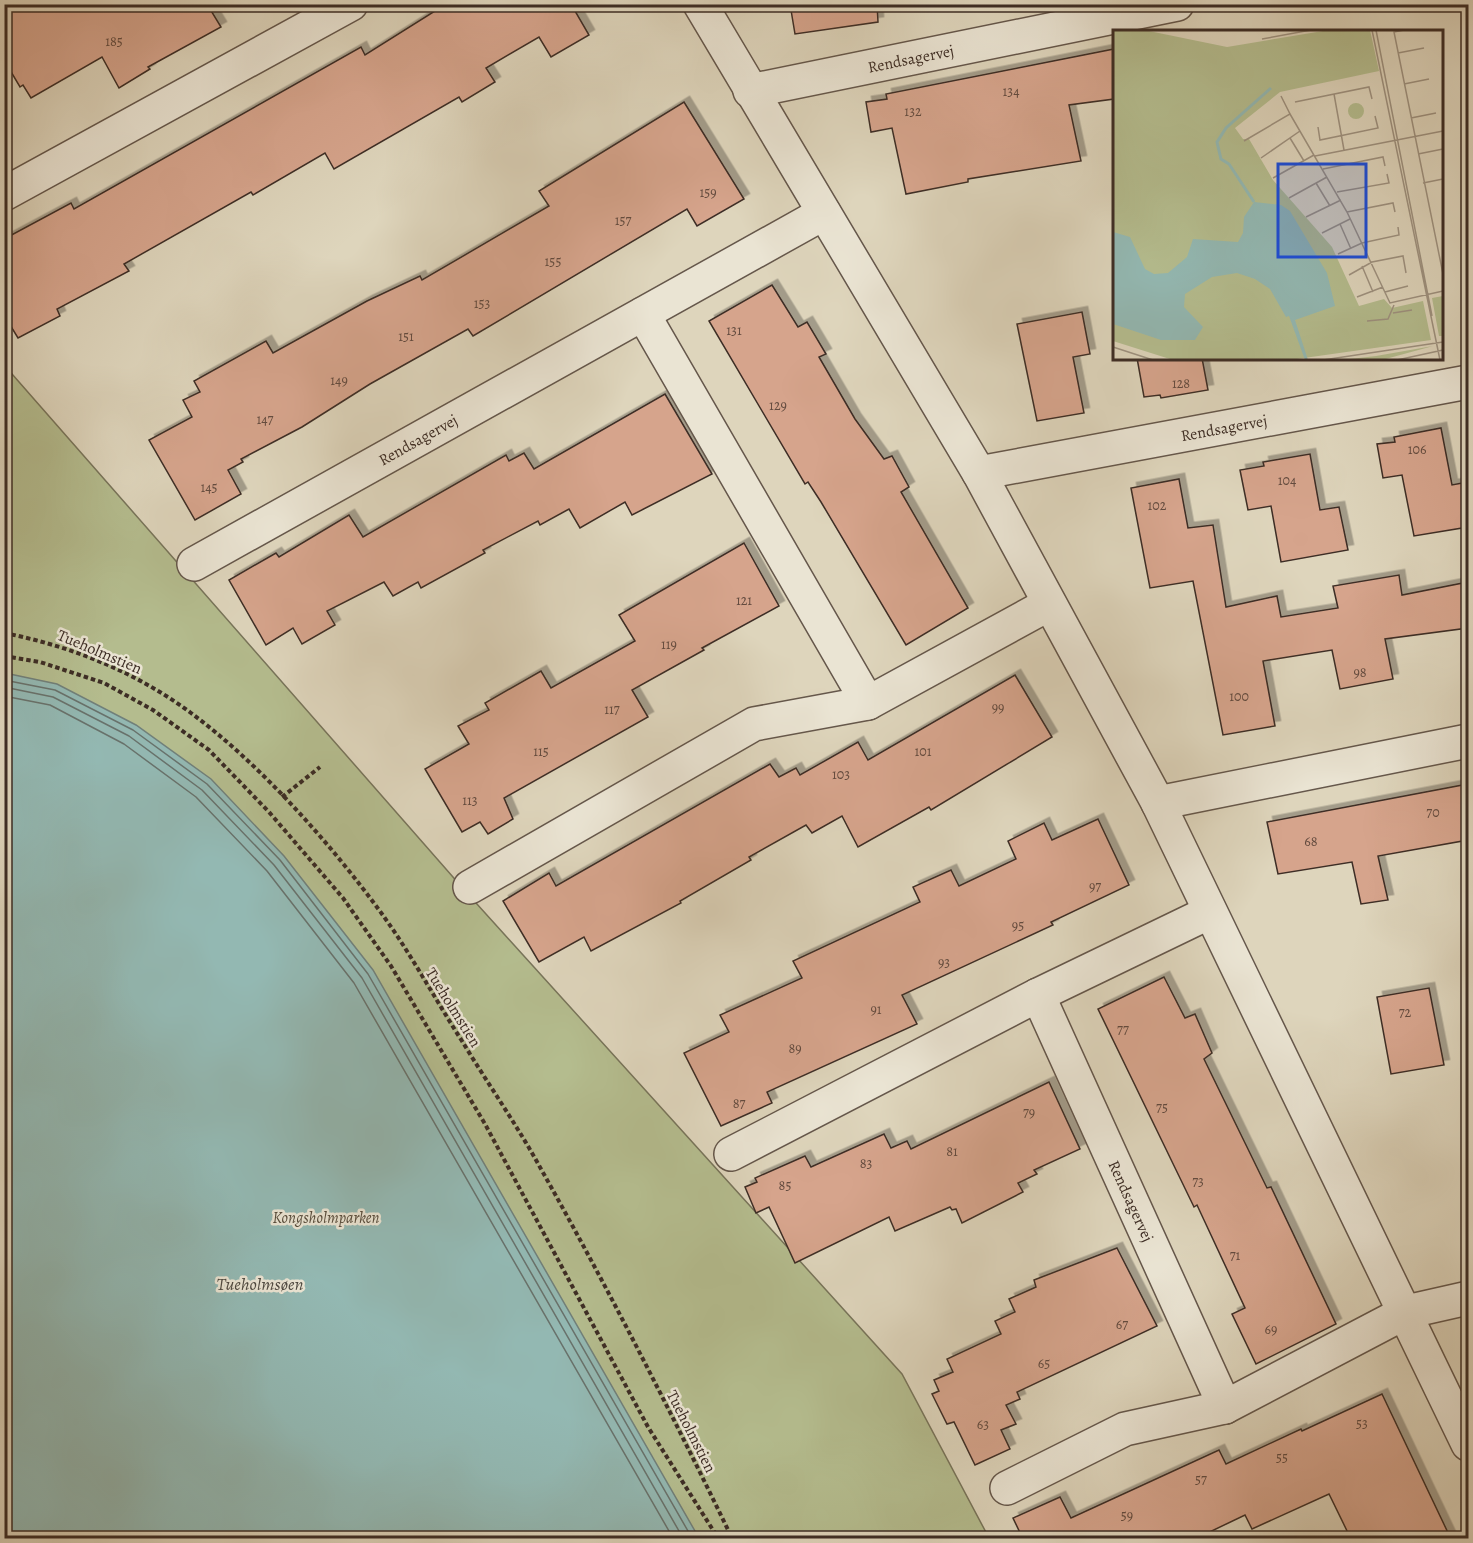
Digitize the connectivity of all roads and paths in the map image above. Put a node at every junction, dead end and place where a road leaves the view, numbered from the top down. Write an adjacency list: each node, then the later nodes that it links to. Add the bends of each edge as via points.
1 (351, 4): 5 (street)
2 (700, 4): 4 (street)
3 (1177, 4): 4 (street, Rendsagervej)
4 (750, 91): 6 (street)
5 (4, 194)
6 (824, 213): 7 (street, Rendsagervej); 9 (street)
7 (642, 314): 10 (street, Rendsagervej); 14 (street)
8 (1468, 382): 9 (street, Rendsagervej)
9 (979, 473): 11 (street)
10 (194, 564)
11 (1049, 604): 14 (street); 18 (street)
12 (4, 633): 17 (path, Tueholmstien, via 51,642 149,686 221,737)
13 (4, 656): 28 (path, via 40,662 104,683 153,710 209,750 343,898 391,966 485,1124 648,1427)
14 (868, 703): 19 (street, via 753,724)
15 (1468, 741): 18 (street)
16 (320, 767): 17 (path)
17 (282, 796): 29 (path, Tueholmstien, via 383,915 540,1167)
18 (1158, 803): 20 (street)
19 (470, 887)
20 (1209, 912): 21 (street); 24 (street)
21 (1038, 995): 22 (street); 25 (street, Rendsagervej)
22 (731, 1154)
23 (1468, 1298): 24 (street)
24 (1406, 1312): 25 (street); 26 (street)
25 (1225, 1407): 27 (street, via 1125,1429)
26 (1468, 1444)
27 (1007, 1488)
28 (718, 1539)
29 (732, 1539)

